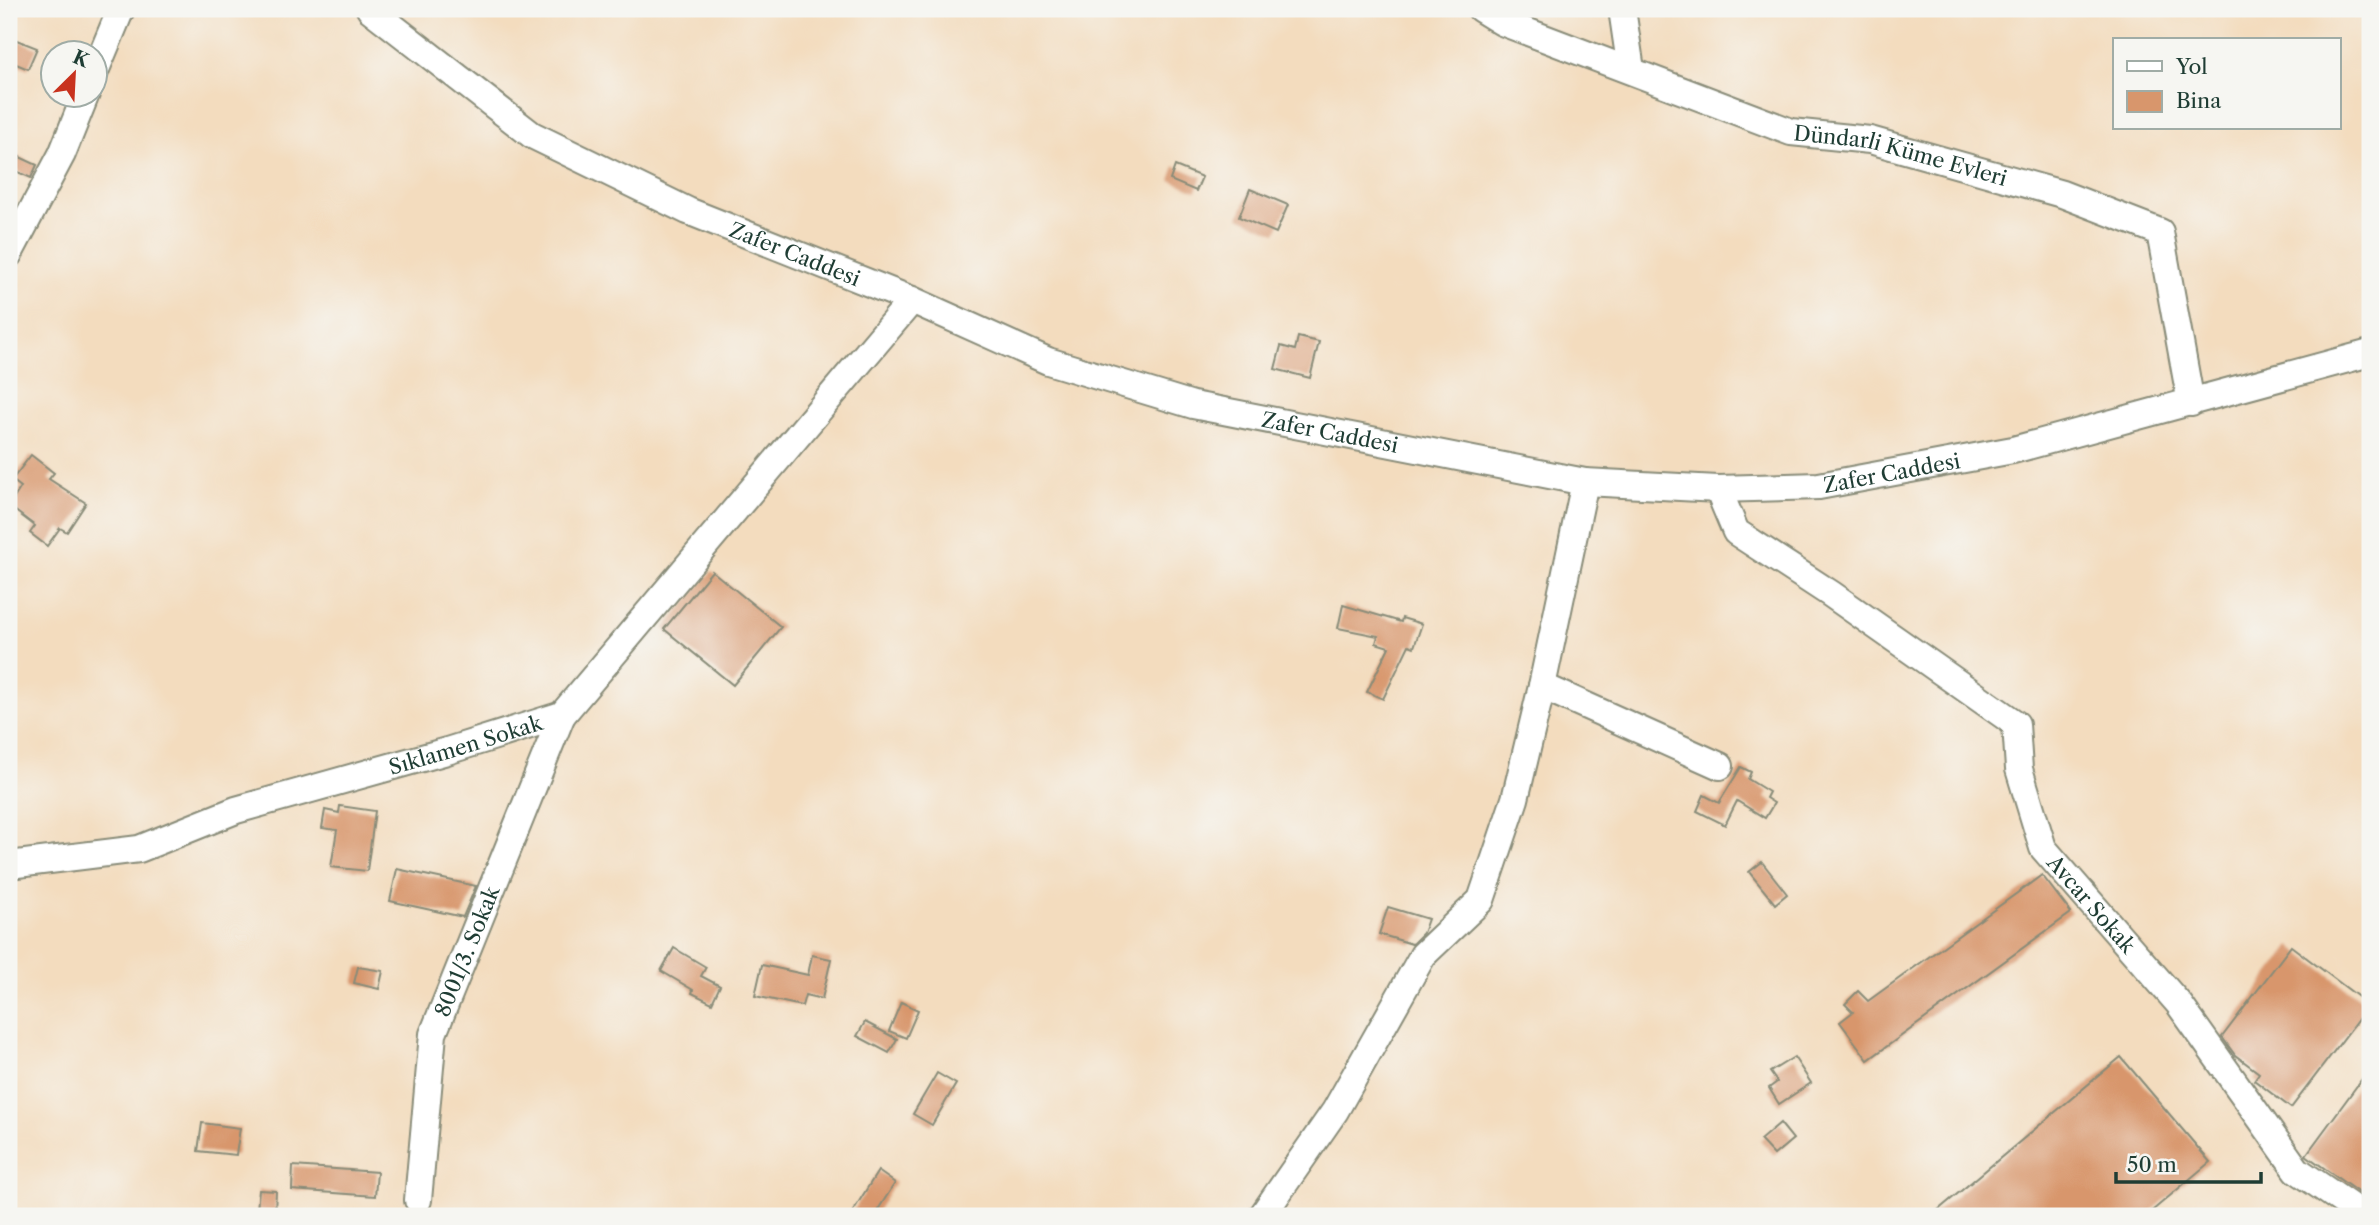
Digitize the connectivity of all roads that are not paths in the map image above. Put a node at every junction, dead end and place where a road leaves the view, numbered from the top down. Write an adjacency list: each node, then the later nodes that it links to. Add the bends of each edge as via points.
1 (121, 9): 5 (street)
2 (370, 9): 9 (street, Zafer Caddesi, via 532,135 688,211)
3 (1481, 9): 6 (street, Dündarli Küme Evleri, via 1502,22)
4 (1622, 9): 6 (street)
5 (108, 40)
6 (1630, 70): 11 (street, Dündarli Küme Evleri, via 1791,132 1870,140 2062,194 2160,232)
7 (80, 108): 8 (street, via 62,154)
8 (9, 254)
9 (912, 300): 12 (street, Zafer Caddesi, via 1048,361 1193,405); 15 (street, Sıklamen Sokak)
10 (2370, 353): 11 (street, Zafer Caddesi)
11 (2190, 403): 13 (street, Zafer Caddesi, via 2013,450 1819,486)
12 (1585, 482): 13 (street, Zafer Caddesi); 14 (street)
13 (1718, 489): 20 (street, Avcar Sokak, via 1736,532 2016,724 2019,769 2043,848 2179,1004 2297,1170)
14 (1542, 686): 16 (street); 19 (street, via 1515,799 1481,900 1423,955 1335,1111)
15 (562, 715): 17 (street, Sıklamen Sokak, via 236,810 139,849); 18 (street, 8001/3. Sokak, via 433,1034)
16 (1720, 766)
17 (9, 864)
18 (418, 1200)
19 (1262, 1216)
20 (2364, 1216)

